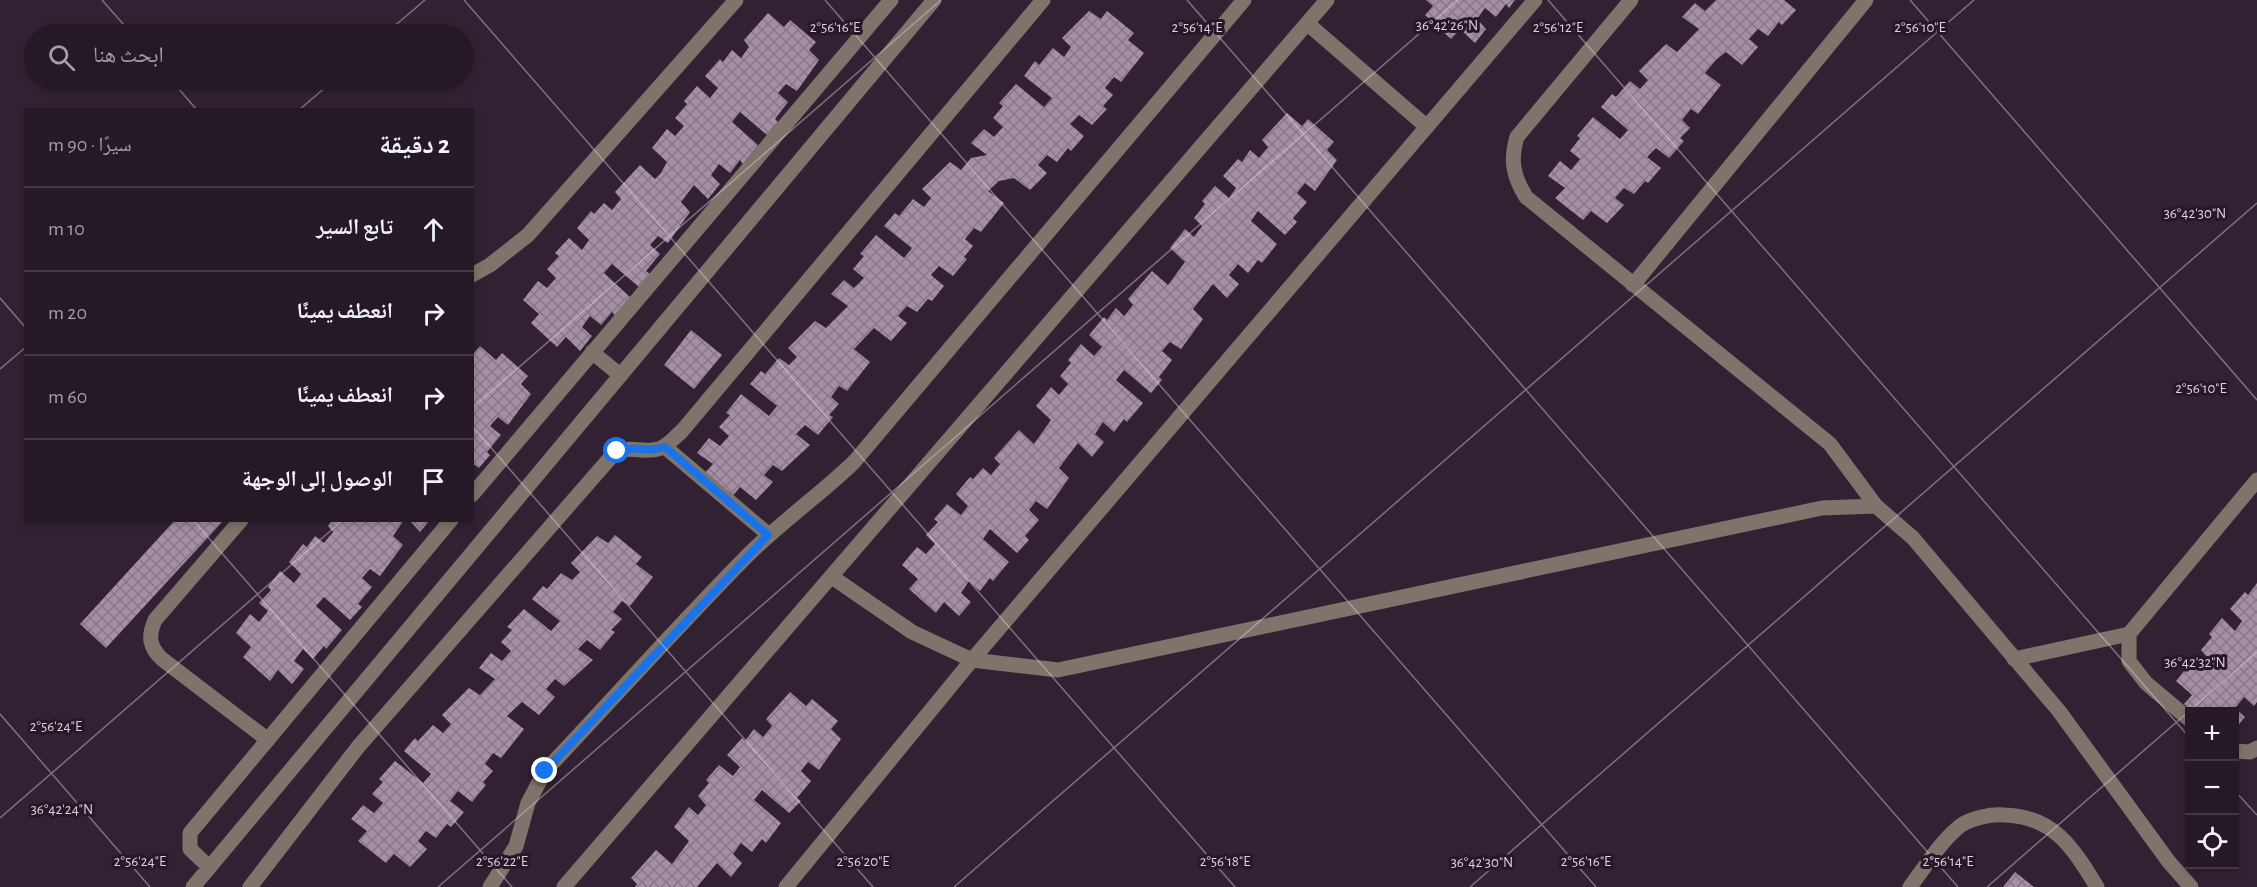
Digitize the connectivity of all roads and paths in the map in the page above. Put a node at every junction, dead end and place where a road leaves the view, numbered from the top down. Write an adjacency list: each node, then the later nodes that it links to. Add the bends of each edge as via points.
1 (736, 0): 12 (street, via 528,235)
2 (891, 0): 14 (street)
3 (1043, 0): 16 (street)
4 (1244, 0): 22 (street, via 854,462)
5 (1327, 0): 10 (street)
6 (1535, 0): 11 (street)
7 (1631, 0): 13 (street, via 1525,124 1512,151 1512,166 1526,197)
8 (1866, 0): 13 (street)
9 (930, 1): 15 (street)
10 (1308, 24): 11 (street); 23 (street)
11 (1427, 127): 26 (street)
12 (474, 274)
13 (1633, 285): 19 (street, via 1830,444)
14 (592, 352): 15 (street); 18 (street)
15 (621, 375): 31 (street)
16 (665, 447): 22 (street); 34 (street, via 648,451 625,448 611,457 358,747)
17 (2257, 480): 24 (street)
18 (474, 493)
19 (1876, 506): 25 (street, via 1913,538); 26 (street, via 1822,508 1058,670)
20 (239, 522): 28 (street, via 155,620 150,641 162,659)
21 (449, 522): 28 (street)
22 (768, 535): 35 (street, via 545,771 528,803 512,852)
23 (832, 576): 26 (street, via 912,632); 36 (street)
24 (2129, 634): 25 (street); 27 (street, via 2129,661 2146,683)
25 (2014, 659): 39 (street, via 2059,711)
26 (972, 660): 37 (street)
27 (2185, 716)
28 (268, 740): 31 (street, via 190,833 190,849)
29 (2257, 748): 30 (street)
30 (2239, 751)
31 (208, 866): 33 (street)
32 (2093, 885): 38 (street, via 2075,852 2053,828 2024,815 1992,814 1961,826)
33 (193, 887)
34 (250, 887)
35 (490, 887)
36 (564, 887)
37 (786, 887)
38 (1910, 887)
39 (2191, 887)

